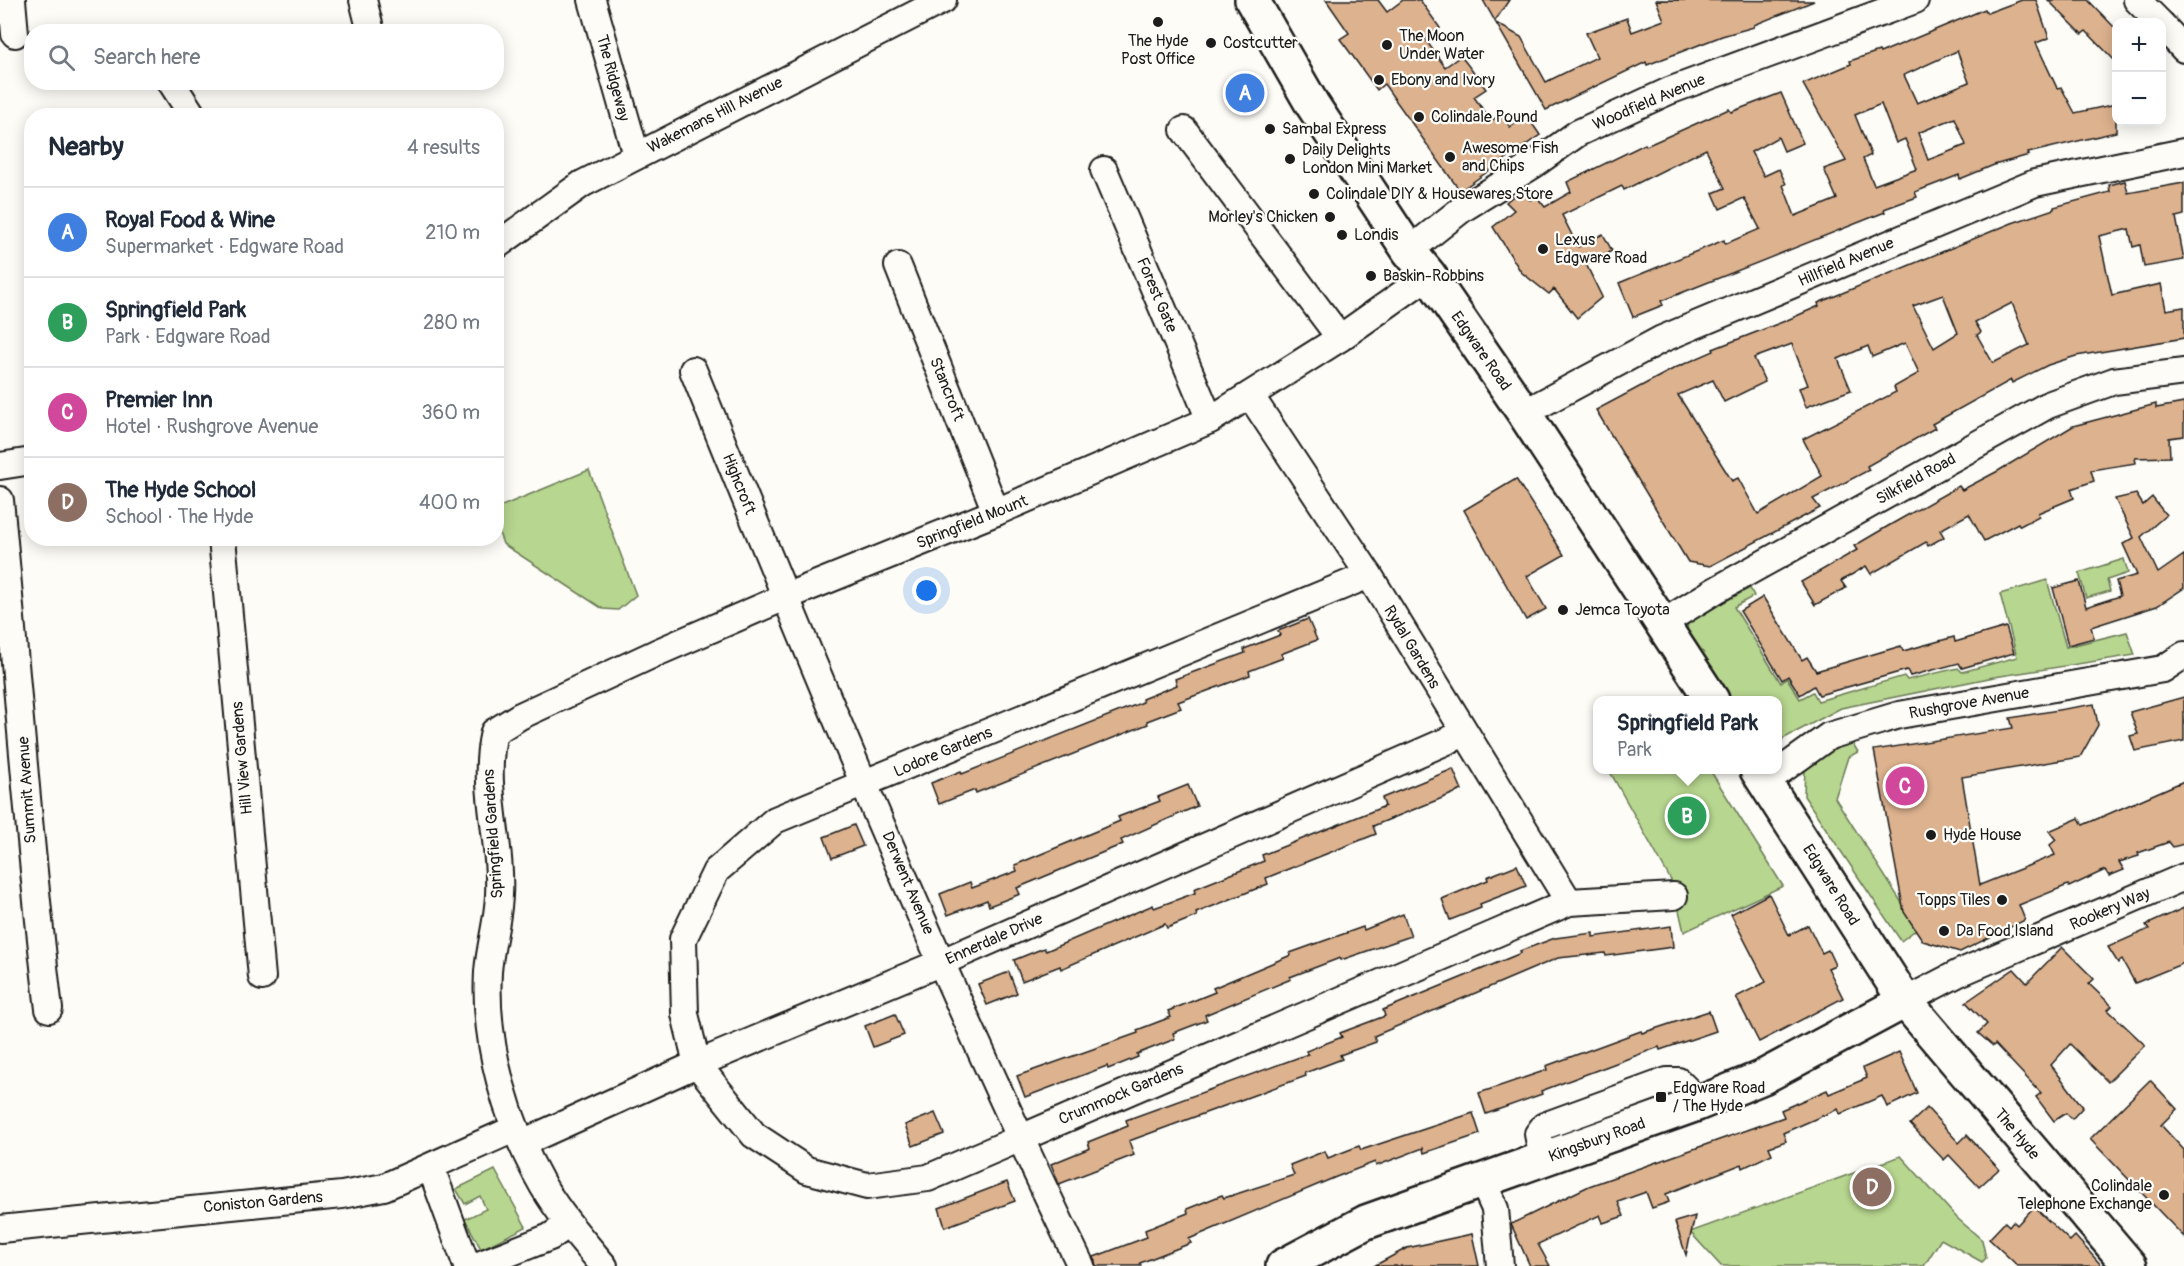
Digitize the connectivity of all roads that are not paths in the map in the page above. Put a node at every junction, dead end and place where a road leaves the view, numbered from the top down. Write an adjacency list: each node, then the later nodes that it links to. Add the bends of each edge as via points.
1 (12, 0): 11 (street)
2 (363, 0): 9 (street)
3 (592, 0): 17 (street, The Ridgeway)
4 (943, 0): 17 (street, Wakemans Hill Avenue)
5 (1252, 0): 20 (main road, Edgware Road, via 1312,104)
6 (1915, 0): 20 (street, Woodfield Avenue, via 1669,91 1578,133 1462,209)
7 (2138, 0): 8 (street)
8 (2154, 18)
9 (369, 24)
10 (2166, 30): 12 (street)
11 (15, 34)
12 (2184, 49)
13 (176, 90): 14 (street)
14 (188, 108)
15 (1184, 130): 22 (street)
16 (2184, 152): 26 (street, Hillfield Avenue, via 2035,183 1662,339)
17 (636, 155): 19 (street, Wakemans Hill Avenue, via 582,184)
18 (1104, 170): 27 (street, Forest Gate)
19 (504, 240)
20 (1419, 263): 22 (street, Springfield Mount); 26 (main road, Edgware Road)
21 (898, 266): 31 (street, Stancroft)
22 (1340, 338): 25 (street, Springfield Mount)
23 (693, 370): 34 (street, Highcroft)
24 (2184, 372): 35 (street, Silkfield Road, via 2114,381 2048,405)
25 (1250, 395): 27 (street, Springfield Mount); 33 (street, Rydal Gardens)
26 (1524, 414): 35 (main road, Edgware Road)
27 (1210, 420): 31 (street, Springfield Mount)
28 (24, 462): 29 (street)
29 (0, 466)
30 (0, 500): 49 (street, Summit Avenue, via 33,881)
31 (996, 512): 34 (street, Springfield Mount)
32 (223, 546): 47 (street, Hill View Gardens)
33 (1369, 575): 39 (street, Rydal Gardens); 42 (street, Lodore Gardens)
34 (785, 597): 38 (street, Springfield Mount, via 529,712); 42 (street, Derwent Avenue)
35 (1661, 624): 37 (main road, Edgware Road)
36 (2184, 655): 40 (street, Rushgrove Avenue, via 2163,669 1899,715 1829,736)
37 (1709, 696)
38 (495, 732): 51 (street, Springfield Gardens, via 488,757 500,895 488,973 500,1080)
39 (1465, 733): 45 (street, Rydal Gardens); 46 (street, Ennerdale Drive)
40 (1782, 764)
41 (1761, 776): 48 (main road, Edgware Road)
42 (866, 784): 46 (street, Derwent Avenue); 50 (street, Lodore Gardens, via 775,820 716,871 683,939 685,1014)
43 (2184, 877): 48 (street, Rookery Way, via 1959,973)
44 (1674, 896): 45 (street, Crummock Gardens)
45 (1569, 902): 52 (street, Crummock Gardens)
46 (942, 962): 50 (street, Ennerdale Drive); 52 (street, Derwent Avenue)
47 (262, 977)
48 (1905, 1001): 54 (main road, Kingsbury Road, via 1763,1077); 63 (main road, The Hyde)
49 (49, 1009)
50 (697, 1064): 51 (street, Ennerdale Drive); 52 (street, Crummock Gardens, via 754,1135 807,1170 867,1186 928,1178)
51 (518, 1136): 53 (street, Coniston Gardens); 55 (street, Springfield Gardens, via 544,1187)
52 (1018, 1138): 60 (street, Derwent Avenue)
53 (431, 1168): 56 (street, Coniston Gardens, via 384,1187 342,1195); 57 (street)
54 (1482, 1180): 61 (main road, Kingsbury Road, via 1366,1222); 62 (street, via 1496,1209)
55 (569, 1224): 58 (street, via 549,1237); 59 (street, Springfield Gardens)
56 (0, 1229)
57 (466, 1266)
58 (476, 1266)
59 (604, 1266)
60 (1081, 1266)
61 (1283, 1266)
62 (1500, 1266)
63 (2130, 1266)

